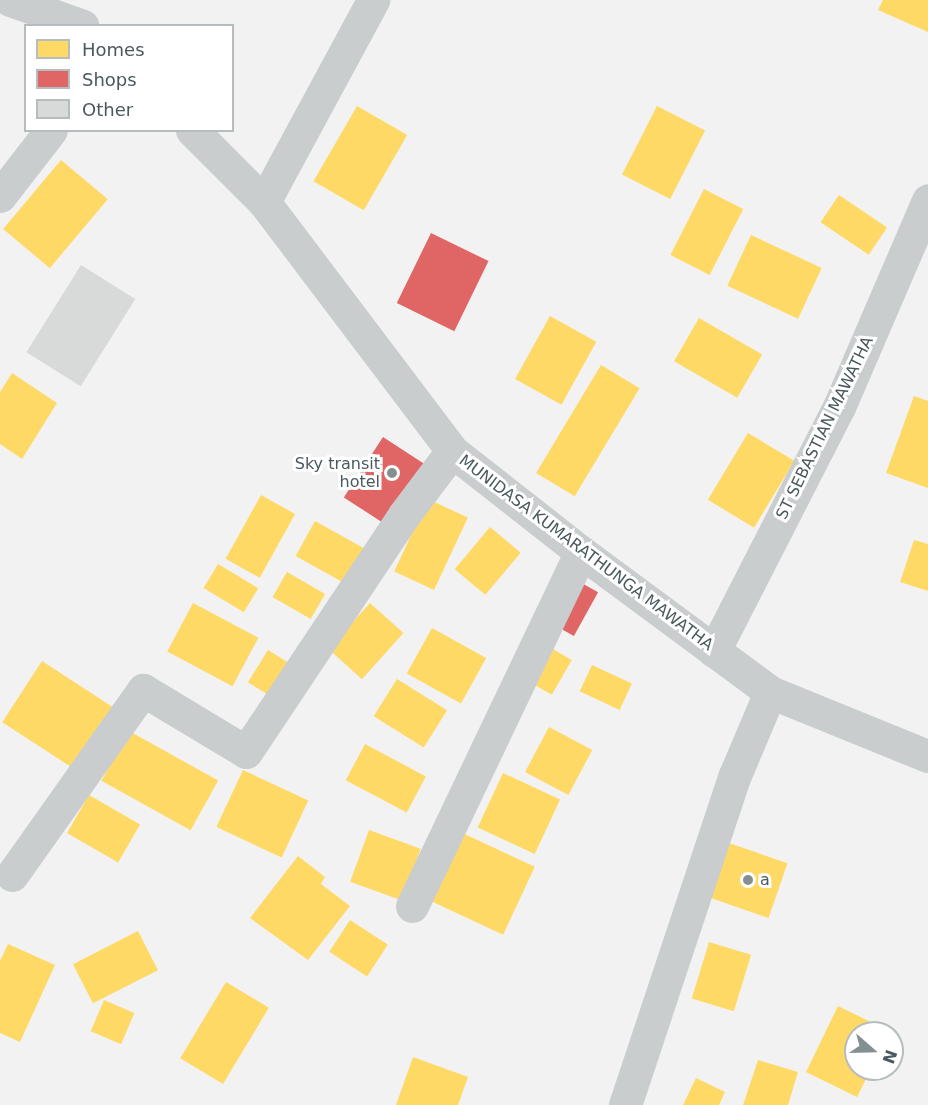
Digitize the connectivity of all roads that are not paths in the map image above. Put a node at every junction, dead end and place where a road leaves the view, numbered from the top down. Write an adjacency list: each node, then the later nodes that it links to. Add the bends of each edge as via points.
1 (10, 0): 3 (street)
2 (373, 0): 8 (street)
3 (77, 24)
4 (49, 132): 6 (street)
5 (194, 132): 8 (street, MUNIDASA KUMARATHUNGA MAWATHA)
6 (0, 196)
7 (928, 200): 11 (street, ST SEBASTIAN MAWATHA, via 839,407)
8 (264, 202): 9 (street, MUNIDASA KUMARATHUNGA MAWATHA)
9 (452, 451): 10 (street, MUNIDASA KUMARATHUNGA MAWATHA); 14 (street, via 246,752 143,690)
10 (581, 552): 11 (street, MUNIDASA KUMARATHUNGA MAWATHA); 15 (street)
11 (714, 651): 12 (street, MUNIDASA KUMARATHUNGA MAWATHA)
12 (770, 692): 13 (street, MUNIDASA KUMARATHUNGA MAWATHA); 16 (street, via 735,775)
13 (928, 756)
14 (12, 875)
15 (412, 906)
16 (625, 1105)

